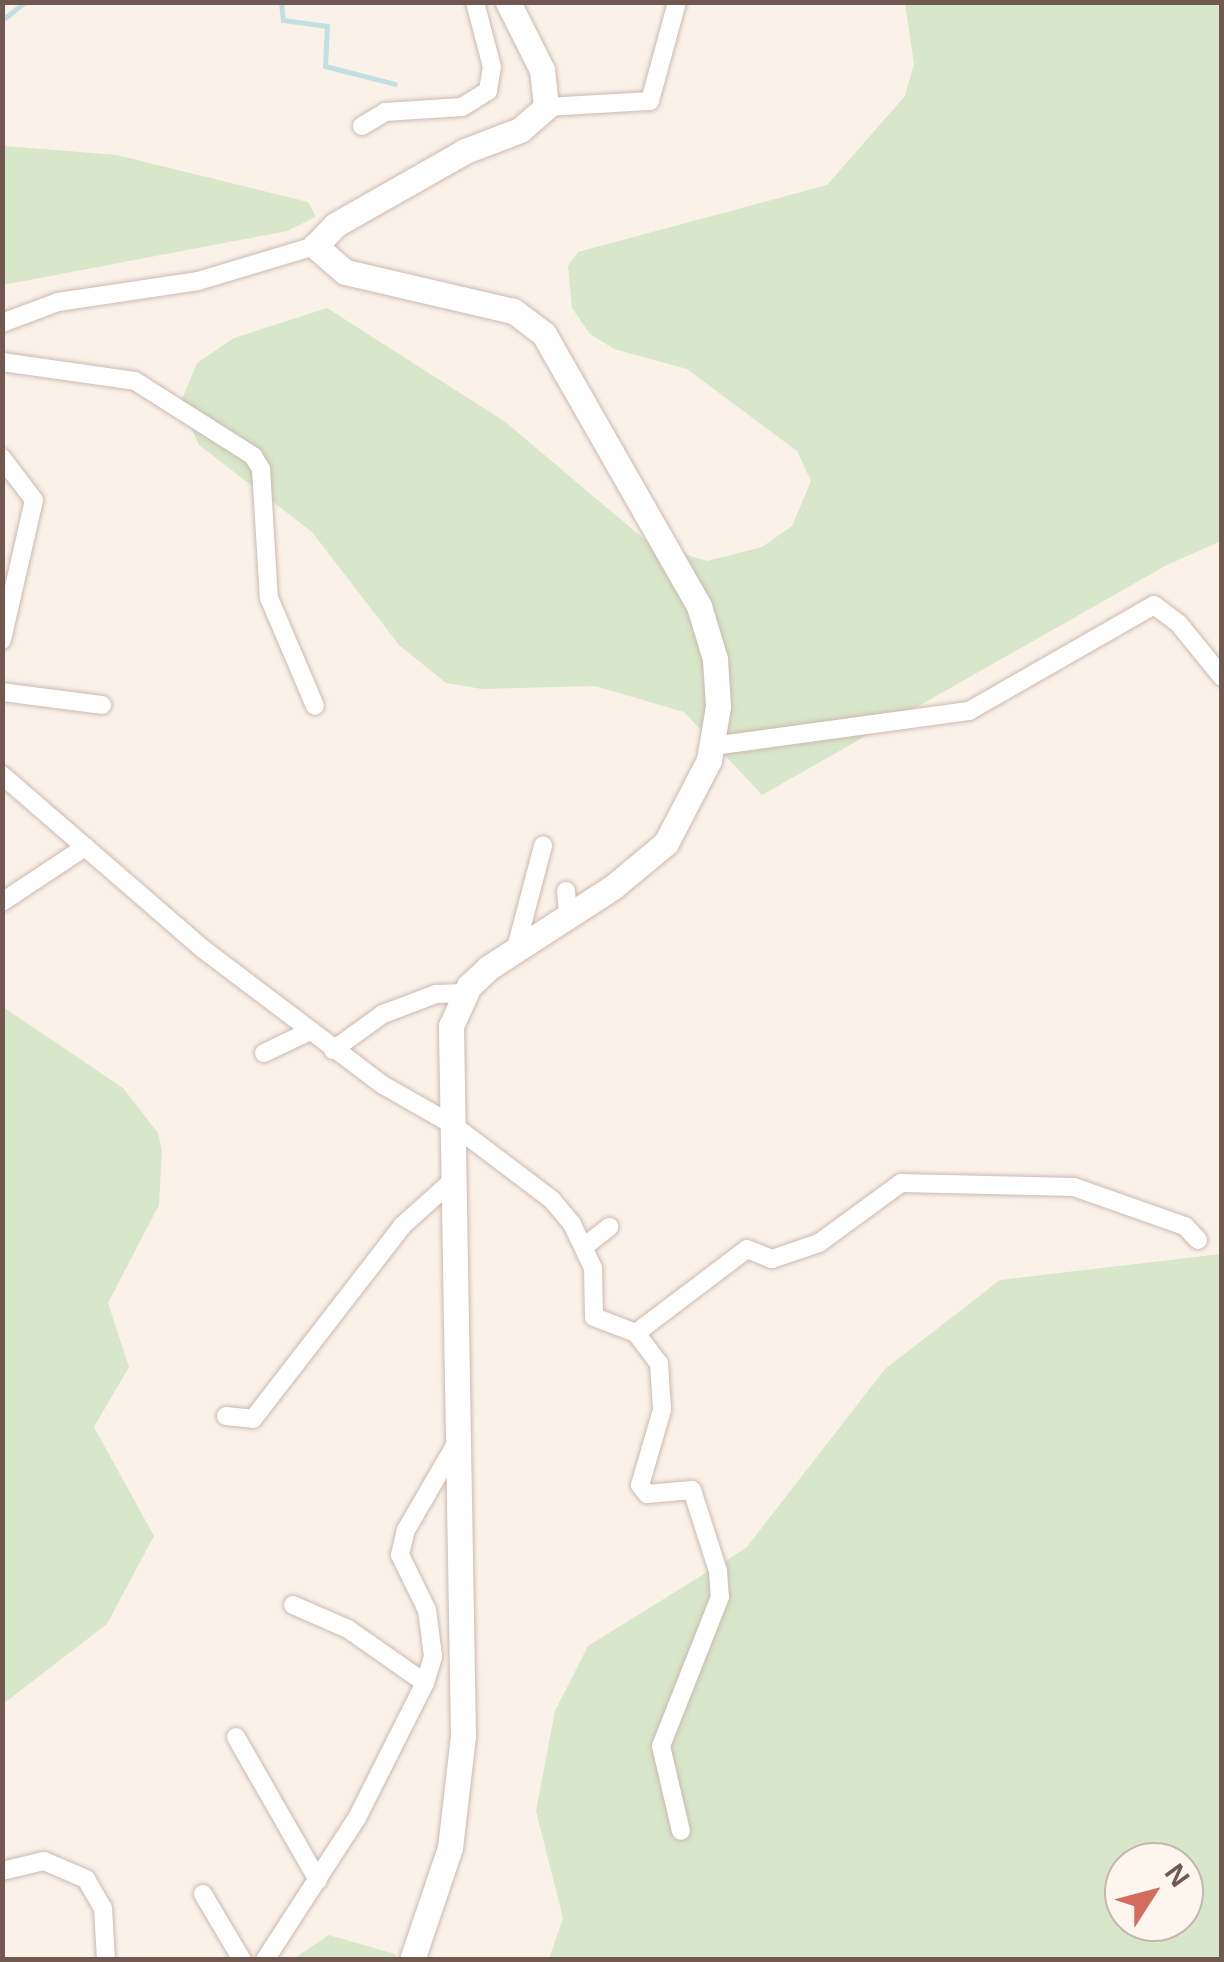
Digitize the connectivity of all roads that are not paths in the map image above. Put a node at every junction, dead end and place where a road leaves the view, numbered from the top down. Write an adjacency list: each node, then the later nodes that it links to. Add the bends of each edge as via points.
1 (475, 2): 5 (street, via 492,67 488,91 462,108 385,112)
2 (508, 2): 4 (street, via 542,70)
3 (678, 2): 4 (street, via 650,102)
4 (546, 107): 6 (street, via 520,130 465,151 335,225)
5 (362, 126)
6 (315, 246): 7 (street, via 198,281 58,302); 15 (street, via 359,278 513,311 544,334 699,606 717,676)
7 (2, 323)
8 (2, 362): 14 (street, via 135,382 253,456 261,469 268,598)
9 (2, 458): 10 (street, via 34,500)
10 (2, 640)
11 (1222, 677): 15 (street, via 1180,624 1154,605 969,711)
12 (2, 692): 13 (street)
13 (102, 705)
14 (315, 706)
15 (714, 746): 22 (street, via 666,842 567,902)
16 (6, 782): 18 (street)
17 (543, 846): 20 (street)
18 (85, 847): 21 (street); 24 (street)
19 (520, 865): 20 (street)
20 (539, 867): 22 (street)
21 (2, 902)
22 (516, 948): 23 (street)
23 (464, 993): 25 (street, via 436,994 383,1014); 27 (street, via 450,1026)
24 (308, 1032): 25 (street); 26 (street)
25 (333, 1050): 27 (street)
26 (264, 1054)
27 (453, 1125): 28 (street); 31 (street, via 552,1200)
28 (452, 1180): 33 (street, via 402,1226 253,1419); 34 (street)
29 (609, 1227): 31 (street)
30 (1198, 1240): 32 (street, via 1185,1226 1074,1187 902,1182 818,1243 772,1259 747,1250)
31 (585, 1246): 32 (street, via 594,1317)
32 (636, 1333): 38 (street, via 659,1363 662,1388 658,1435 640,1485 647,1494 692,1490 718,1571 720,1597 661,1746)
33 (226, 1416)
34 (457, 1442): 36 (street, via 406,1530 400,1555 427,1610 433,1656); 45 (street, via 465,1672 460,1798)
35 (293, 1605): 36 (street, via 348,1630)
36 (425, 1682): 40 (street, via 358,1818)
37 (236, 1737): 40 (street)
38 (681, 1831)
39 (2, 1870): 42 (street, via 44,1861 86,1880 103,1908)
40 (318, 1880): 44 (street)
41 (202, 1894): 43 (street)
42 (106, 1960)
43 (242, 1960)
44 (265, 1960)
45 (412, 1960)

